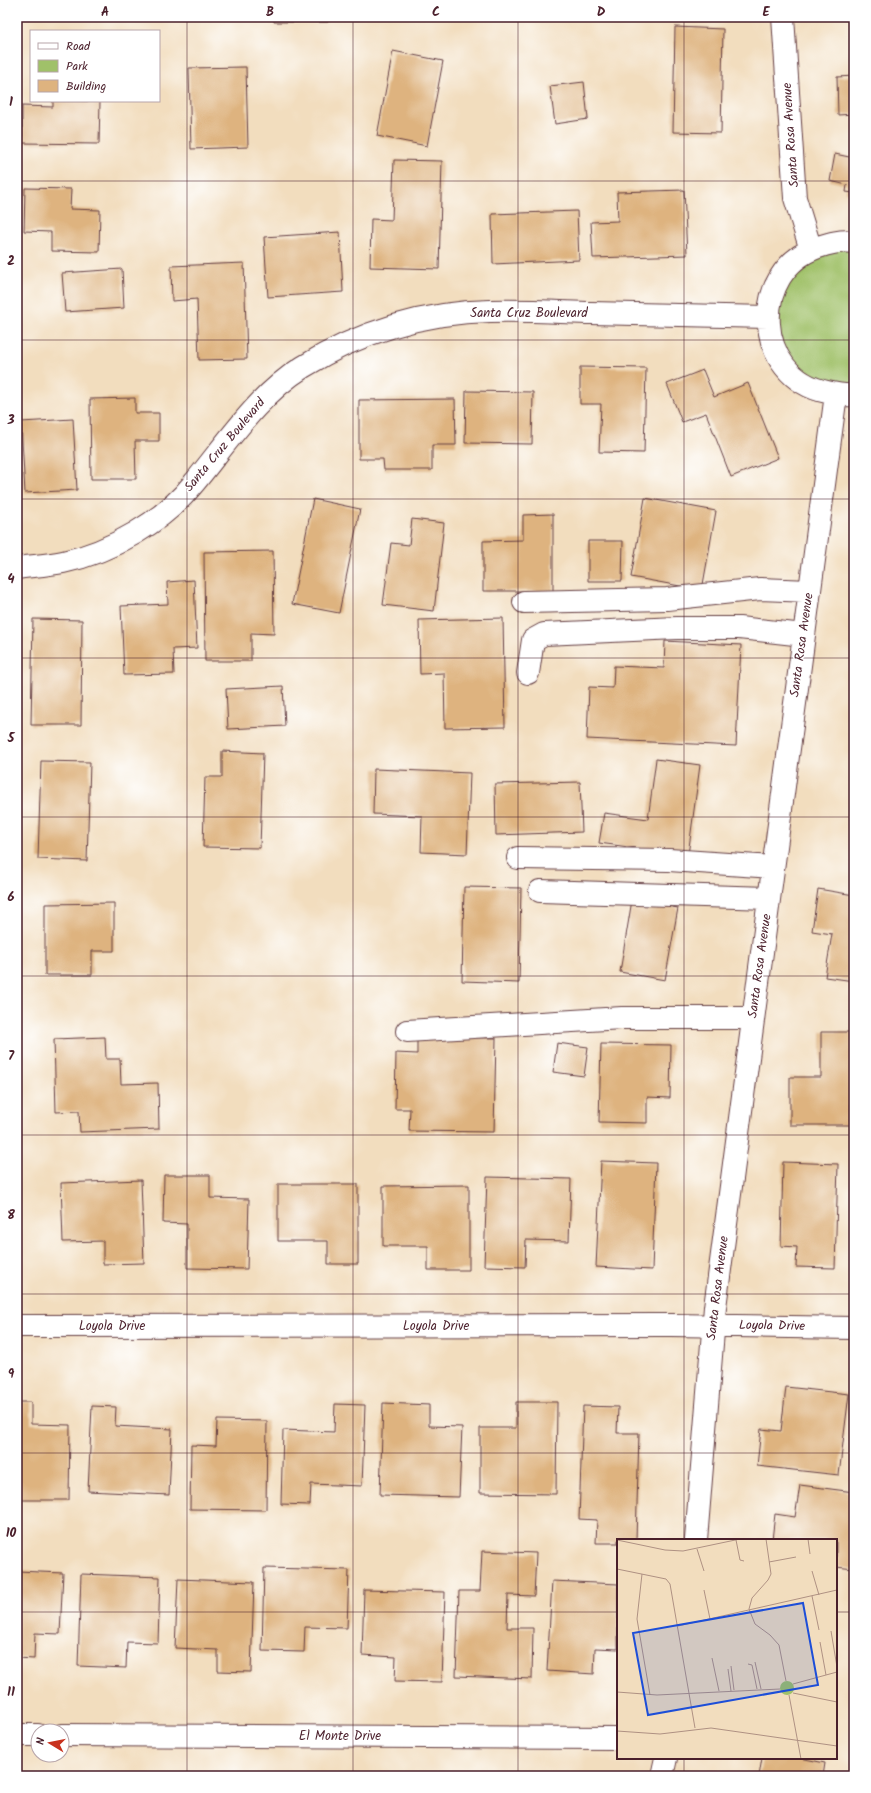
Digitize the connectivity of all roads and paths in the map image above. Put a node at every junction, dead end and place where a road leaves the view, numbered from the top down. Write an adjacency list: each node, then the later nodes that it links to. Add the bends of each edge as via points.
1 (782, 17): 3 (street, Santa Rosa Avenue, via 795,198)
2 (854, 242): 3 (street, via 833,242)
3 (811, 250): 4 (street, via 786,270 775,290)
4 (768, 317): 5 (street, via 770,336 776,354 787,370 802,382 819,390); 6 (street, Santa Cruz Boulevard, via 489,311 439,316 387,327 334,349 302,368 268,395 172,507 134,534 103,549 64,562)
5 (845, 394): 7 (street, Santa Rosa Avenue)
6 (17, 568)
7 (810, 592): 8 (street, via 760,589 667,599); 9 (street, Santa Rosa Avenue)
8 (524, 602)
9 (804, 635): 10 (street, via 739,628 544,634 533,640); 12 (street, Santa Rosa Avenue)
10 (528, 673)
11 (518, 858): 12 (street, via 669,860)
12 (773, 867): 14 (street, Santa Rosa Avenue)
13 (540, 891): 14 (street)
14 (769, 898): 15 (street, Santa Rosa Avenue)
15 (753, 1018): 16 (street, via 622,1018); 17 (street, Santa Rosa Avenue)
16 (407, 1031)
17 (712, 1325): 18 (street, Loyola Drive); 19 (street, Loyola Drive); 20 (street, Santa Rosa Avenue)
18 (17, 1326)
19 (854, 1328)
20 (696, 1539)
21 (17, 1735): 22 (street)
22 (30, 1735)
23 (70, 1735): 24 (street, El Monte Drive)
24 (617, 1738)
25 (666, 1759): 26 (street)
26 (662, 1776)

